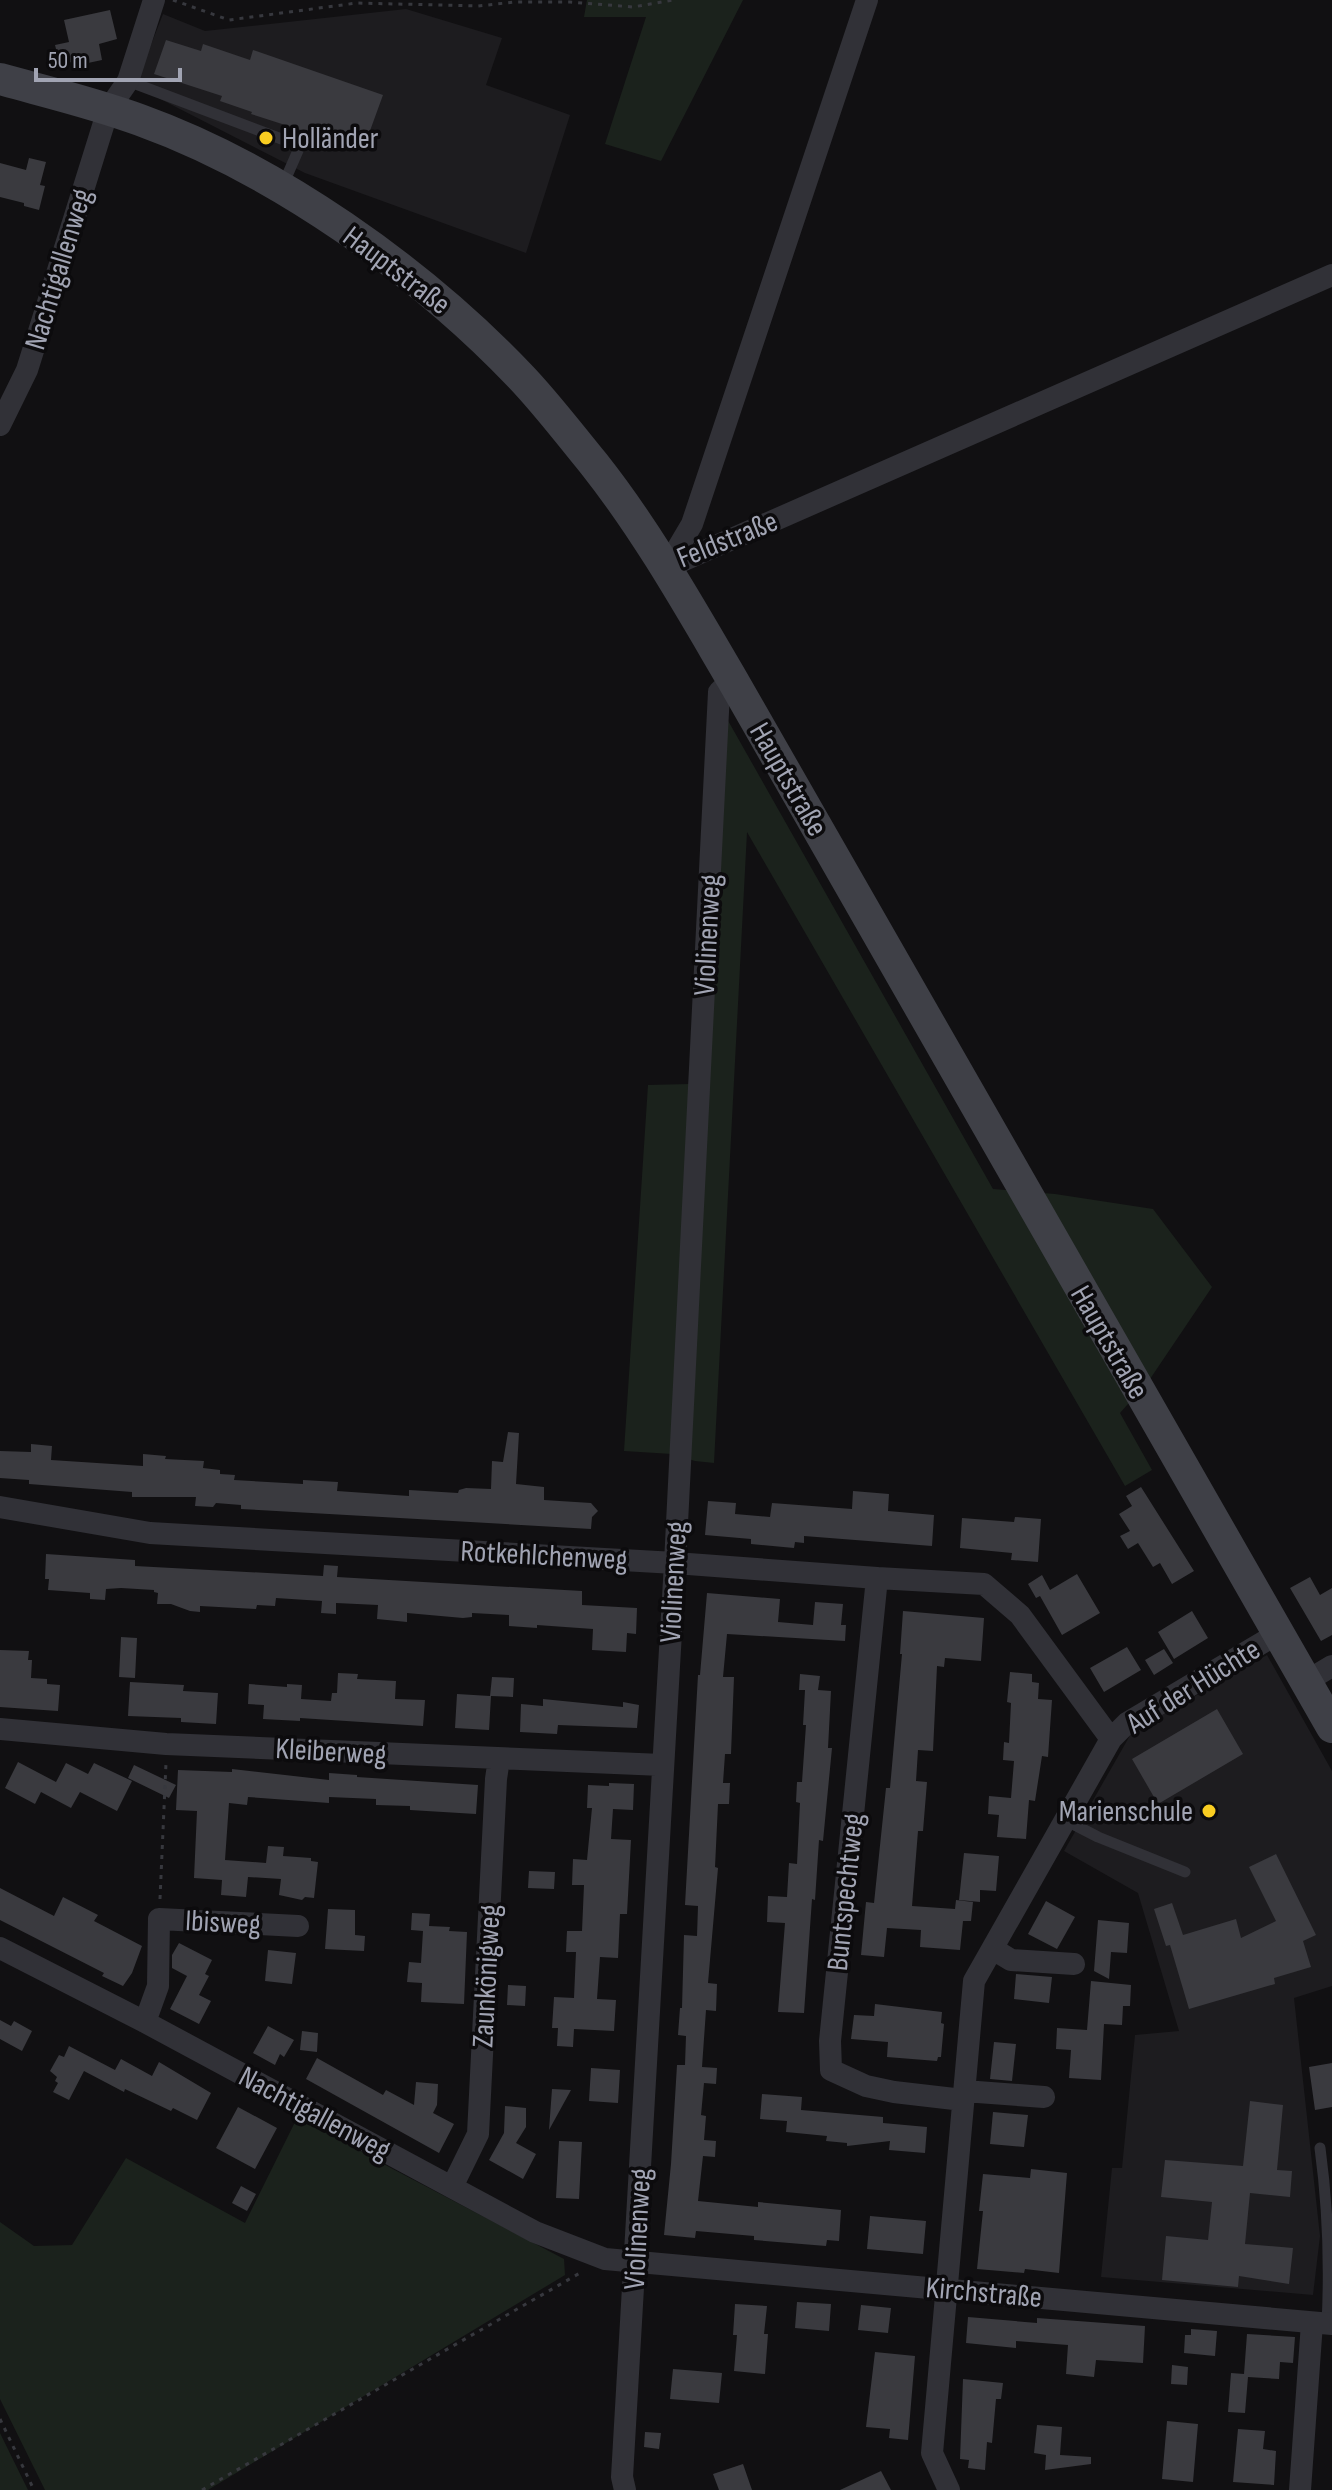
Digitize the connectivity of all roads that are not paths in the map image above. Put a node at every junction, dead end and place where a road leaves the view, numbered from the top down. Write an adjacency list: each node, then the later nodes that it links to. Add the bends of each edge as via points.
1 (154, 0): 4 (street, Nachtigallenweg)
2 (867, 0): 9 (street, Feldstraße, via 692,524)
3 (0, 79): 5 (street, Hauptstraße)
4 (128, 81): 5 (street, Nachtigallenweg); 6 (lane, via 300,146)
5 (108, 110): 6 (street, Hauptstraße, via 213,152); 8 (street, Nachtigallenweg, via 27,370)
6 (281, 189): 9 (street, Hauptstraße, via 445,304 521,377 595,466)
7 (1332, 275): 9 (street, Feldstraße)
8 (0, 425)
9 (666, 568): 10 (street, Hauptstraße)
10 (732, 679): 12 (street, Violinenweg, via 719,692); 14 (street, Hauptstraße)
11 (0, 1507): 12 (street, Rotkehlchenweg, via 150,1533)
12 (675, 1563): 13 (street, Rotkehlchenweg); 20 (street, Violinenweg)
13 (877, 1578): 18 (street, Rotkehlchenweg, via 984,1584 1020,1615); 28 (street, Buntspechtweg, via 831,2070 894,2092)
14 (1277, 1634): 15 (street, Hauptstraße); 18 (street, Auf der Hüchte, via 1127,1723)
15 (1320, 1674): 16 (street, Hauptstraße)
16 (1332, 1727)
17 (0, 1729): 19 (street, Kleiberweg, via 166,1744)
18 (1111, 1739): 21 (street, Auf der Hüchte)
19 (499, 1759): 20 (street, Kleiberweg); 31 (street, Zaunkönigweg, via 478,2134)
20 (662, 1765): 32 (street, Violinenweg)
21 (1065, 1820): 22 (lane); 25 (street, Auf der Hüchte)
22 (1185, 1872)
23 (298, 1926): 27 (street, Ibisweg, via 159,1919 158,1986)
24 (0, 1948): 27 (street, Nachtigallenweg)
25 (993, 1949): 26 (street, via 1011,1960); 28 (street, Auf der Hüchte, via 974,1981)
26 (1074, 1964)
27 (145, 2022): 31 (street, Nachtigallenweg)
28 (963, 2096): 29 (street); 33 (street, Auf der Hüchte)
29 (1044, 2097)
30 (1320, 2148): 34 (lane, via 1330,2260)
31 (452, 2187): 32 (street, Nachtigallenweg, via 535,2232 605,2259)
32 (636, 2262): 33 (street, Kirchstraße); 36 (street, Violinenweg)
33 (947, 2288): 34 (street, Kirchstraße); 35 (street, Auf der Hüchte, via 932,2453)
34 (1324, 2324): 37 (street)
35 (946, 2489)
36 (625, 2490)
37 (1300, 2490)

